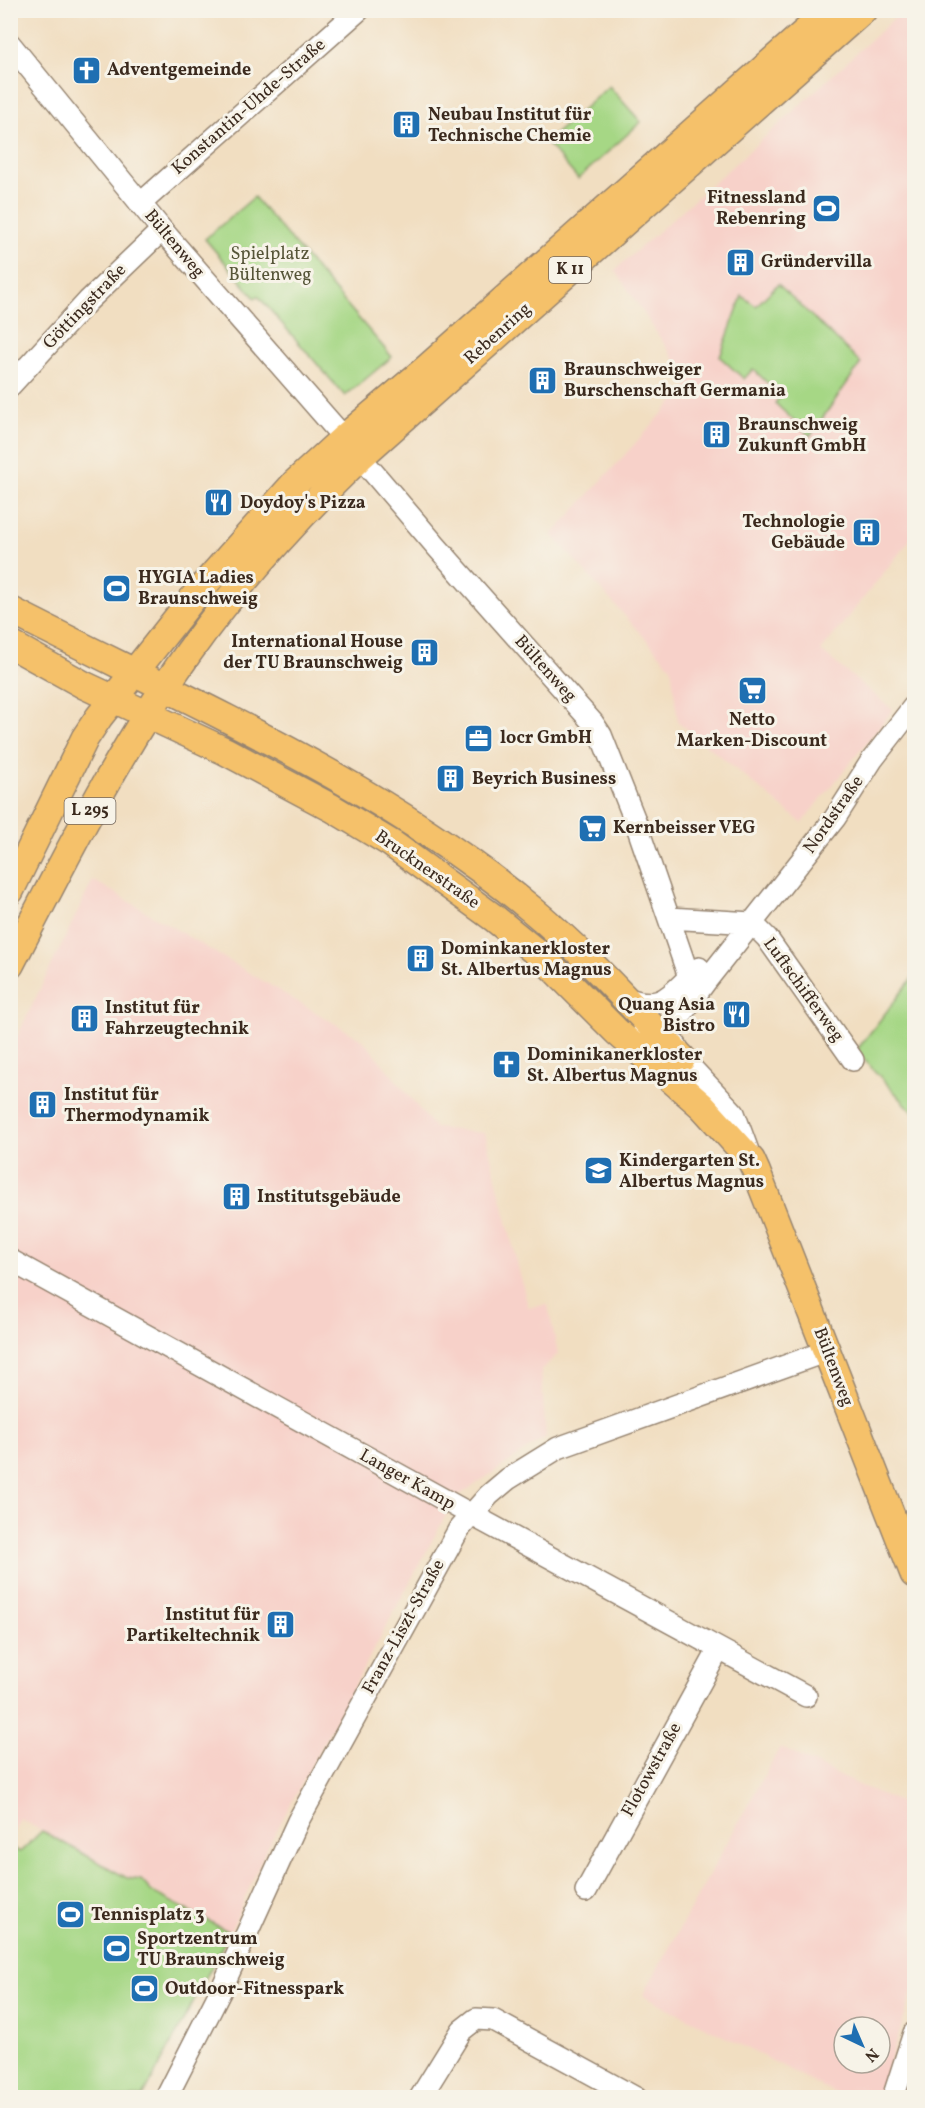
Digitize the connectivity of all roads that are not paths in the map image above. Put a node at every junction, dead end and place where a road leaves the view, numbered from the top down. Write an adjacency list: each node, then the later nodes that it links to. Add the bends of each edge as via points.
1 (359, 10): 5 (street, Konstantin-Uhde-Straße)
2 (830, 10): 8 (main road, Rebenring / K 11, via 426,369)
3 (863, 10): 8 (main road, Rebenring / K 11)
4 (10, 44): 5 (street, Bültenweg)
5 (140, 204): 6 (street, Bültenweg)
6 (162, 230): 7 (street, Göttingstraße, via 88,301); 8 (street, Bültenweg)
7 (10, 386)
8 (352, 448): 11 (main road, Rebenring / K 11, via 296,483 232,552); 12 (main road, Rebenring / K 11); 17 (street, Bültenweg, via 593,723 636,823)
9 (10, 610): 11 (main road, Brucknerstraße)
10 (10, 644): 13 (main road, Brucknerstraße)
11 (132, 672): 12 (main road, Brucknerstraße); 13 (main road, L 295)
12 (165, 688): 15 (main road, K 11); 21 (main road, Brucknerstraße, via 327,773 450,849 529,908)
13 (111, 699): 15 (main road, Brucknerstraße); 16 (main road, L 295, via 86,738)
14 (915, 705): 18 (street, Nordstraße, via 872,760 835,818)
15 (146, 715): 19 (main road, L 295); 23 (main road, Brucknerstraße, via 225,751 392,844 494,918)
16 (10, 891)
17 (669, 918): 18 (street); 20 (street, Bültenweg)
18 (752, 923): 20 (street, Nordstraße); 24 (street, Nordstraße); 25 (street, Luftschifferweg, via 767,938)
19 (10, 965)
20 (688, 977): 22 (street, Nordstraße)
21 (623, 997): 22 (street, via 649,1004); 24 (main road, Brucknerstraße)
22 (665, 1000): 24 (street, via 657,1012)
23 (599, 1014): 24 (street, via 619,1026 636,1030); 26 (main road, Brucknerstraße)
24 (658, 1028): 26 (main road, Bültenweg)
25 (853, 1060)
26 (676, 1069): 28 (main road, Bültenweg, via 702,1106 751,1160)
27 (10, 1260): 29 (street, Langer Kamp)
28 (827, 1352): 29 (street, Franz-Liszt-Straße, via 558,1448 508,1479); 30 (main road, Bültenweg)
29 (471, 1514): 31 (street, Langer Kamp); 35 (street, Franz-Liszt-Straße, via 459,1529 298,1821 221,1990)
30 (915, 1574)
31 (719, 1649): 32 (street, Langer Kamp); 33 (street, Flotowstraße)
32 (806, 1696)
33 (586, 1891)
34 (915, 2033): 38 (street)
35 (166, 2097)
36 (420, 2097): 37 (street, via 462,2030 476,2019 493,2020)
37 (636, 2097)
38 (893, 2097)

